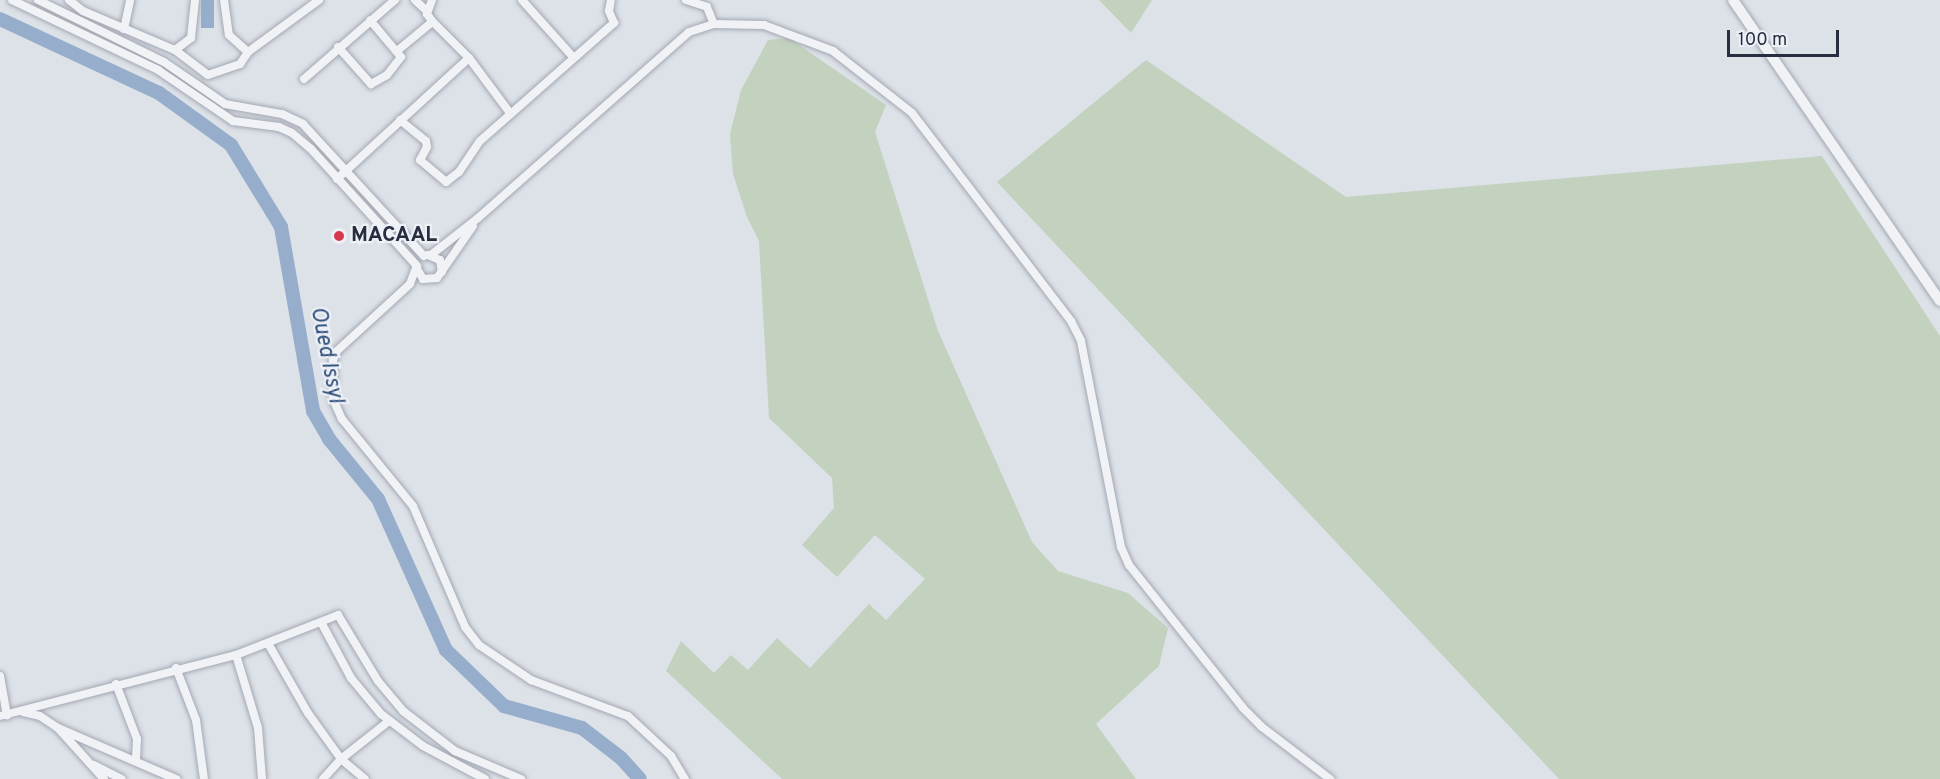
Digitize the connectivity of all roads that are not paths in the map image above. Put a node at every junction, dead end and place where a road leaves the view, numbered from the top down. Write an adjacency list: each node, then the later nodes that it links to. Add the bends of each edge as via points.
1 (12, 0): 30 (street, via 169,76 222,116 242,125 279,127 292,133)
2 (38, 0): 29 (street, via 164,62 225,104 297,120)
3 (69, 0): 19 (street, via 82,11)
4 (130, 0): 19 (street)
5 (195, 0): 21 (street, via 191,38)
6 (224, 0): 23 (street, via 229,35)
7 (319, 0): 23 (street)
8 (395, 0): 16 (street)
9 (416, 0): 15 (street)
10 (432, 0): 15 (street)
11 (611, 0): 24 (street, via 609,11 614,23)
12 (1733, 0): 37 (street)
13 (525, 1): 24 (street)
14 (691, 1): 18 (street, via 707,7)
15 (427, 10): 17 (street)
16 (370, 20): 20 (street); 22 (street)
17 (432, 22): 22 (street); 25 (street)
18 (714, 24): 31 (street, via 689,32 671,44); 61 (street, via 765,25 833,51 920,122 1071,321 1081,341 1119,537 1129,565 1243,708 1262,728)
19 (124, 29): 21 (street)
20 (338, 47): 22 (street, via 371,84 401,61); 26 (street)
21 (175, 50): 23 (street, via 208,75 240,64)
22 (397, 51)
23 (248, 52)
24 (573, 57): 27 (street)
25 (469, 58): 27 (street); 28 (street)
26 (304, 79)
27 (510, 113): 28 (street, via 446,182 420,160 426,141)
28 (400, 120): 29 (street)
29 (346, 171): 30 (street); 32 (street)
30 (337, 179): 33 (street)
31 (478, 218): 32 (street); 34 (street)
32 (427, 255): 33 (street); 34 (street, via 440,261)
33 (416, 267): 35 (street); 36 (street)
34 (442, 272): 35 (street, via 436,279)
35 (425, 280): 36 (street)
36 (411, 284): 60 (street, via 337,351 331,369 333,399 342,419 413,506 465,627 478,645 531,680 628,716 671,756)
37 (1940, 301)
38 (321, 622): 39 (street); 46 (street, via 351,678); 59 (street, via 338,615 378,681 403,711 455,751)
39 (269, 645): 40 (street); 48 (street, via 308,713)
40 (236, 655): 41 (street); 55 (street, via 258,728)
41 (177, 668): 43 (street); 54 (street, via 196,720)
42 (0, 676): 45 (street)
43 (116, 684): 44 (street); 49 (street, via 137,739)
44 (22, 711): 45 (street); 47 (street, via 40,716)
45 (4, 715)
46 (389, 721): 48 (street); 58 (street, via 423,746)
47 (58, 728): 49 (street); 50 (street)
48 (341, 759): 56 (street); 57 (street)
49 (136, 760): 53 (street)
50 (91, 764): 51 (street); 52 (street)
51 (104, 779)
52 (122, 779)
53 (176, 779)
54 (204, 779)
55 (262, 779)
56 (323, 779)
57 (364, 779)
58 (484, 779)
59 (521, 779)
60 (685, 779)
61 (1330, 779)

